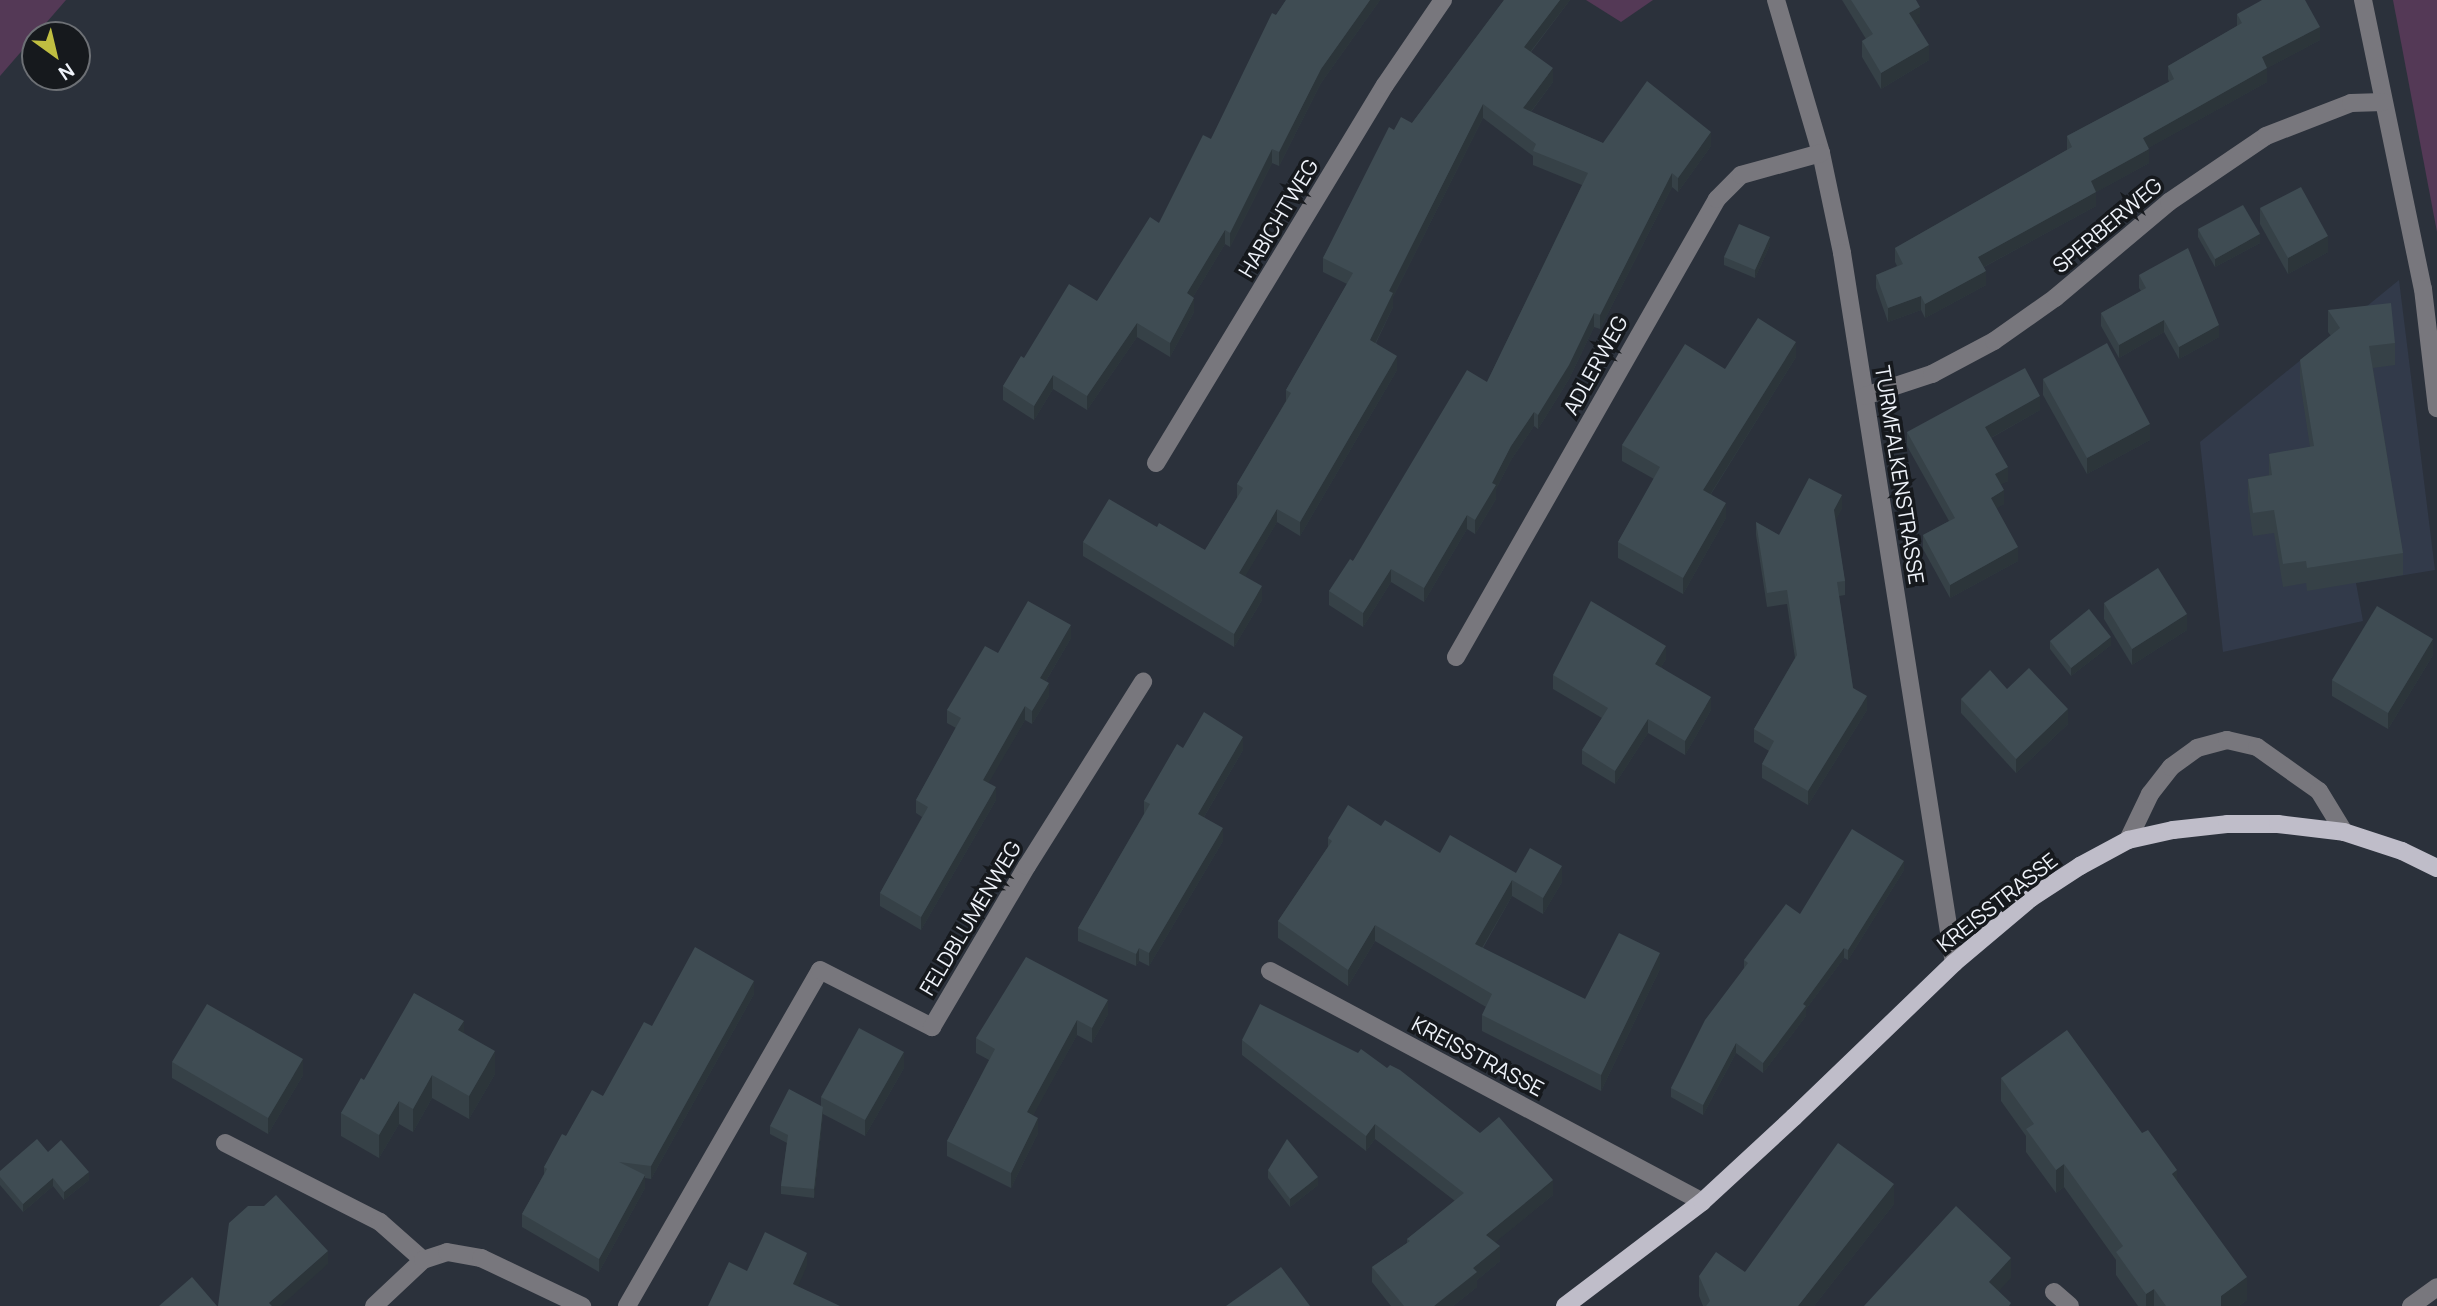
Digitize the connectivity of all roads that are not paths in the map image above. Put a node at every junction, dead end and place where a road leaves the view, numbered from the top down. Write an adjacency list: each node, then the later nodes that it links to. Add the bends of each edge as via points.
1 (1443, 0): 8 (street, HABICHTWEG, via 1385,85)
2 (1776, 0): 5 (street, TURMFALKENSTRASSE)
3 (2363, 0): 4 (street)
4 (2383, 102): 6 (street, SPERBERWEG, via 2351,103 2266,136 2169,202 2055,298 1994,341 1932,374); 7 (street, via 2423,289)
5 (1821, 153): 6 (street, TURMFALKENSTRASSE); 9 (street, ADLERWEG, via 1741,175 1717,199)
6 (1865, 396): 14 (street, TURMFALKENSTRASSE)
7 (2437, 408)
8 (1156, 463)
9 (1456, 657)
10 (1143, 682): 23 (street, FELDBLUMENWEG, via 932,1027 821,970)
11 (2344, 831): 12 (main road, KREISSTRASSE, via 2227,824); 12 (street, via 2319,791 2257,747 2227,740 2197,748 2171,767 2150,794); 13 (main road, KREISSTRASSE)
12 (2128, 840): 14 (main road, KREISSTRASSE, via 2031,898)
13 (2437, 868)
14 (1954, 963): 17 (main road, KREISSTRASSE)
15 (1270, 971): 17 (street, KREISSTRASSE)
16 (225, 1143): 18 (street, via 380,1222)
17 (1702, 1202): 24 (main road, KREISSTRASSE)
18 (423, 1260): 21 (street); 22 (street, via 447,1252 481,1258)
19 (2437, 1287): 26 (street)
20 (2054, 1292): 25 (street)
21 (374, 1306)
22 (582, 1306)
23 (627, 1306)
24 (1565, 1306)
25 (2070, 1306)
26 (2411, 1306)

